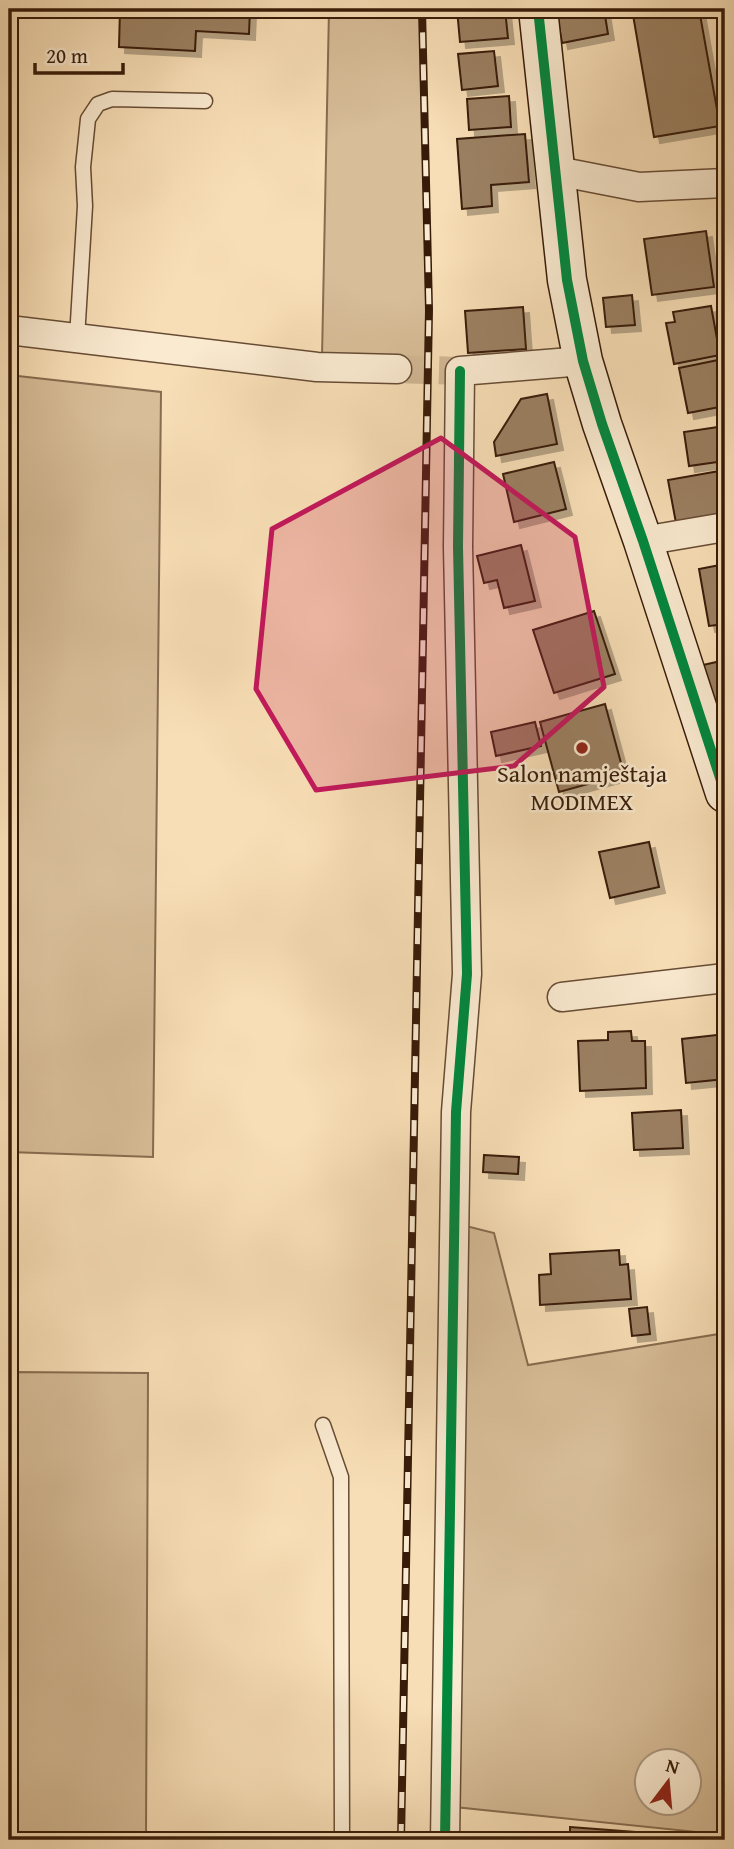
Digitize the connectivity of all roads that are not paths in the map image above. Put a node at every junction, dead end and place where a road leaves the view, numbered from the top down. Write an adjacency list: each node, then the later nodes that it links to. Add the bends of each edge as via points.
1 (538, 9): 3 (street)
2 (205, 101): 6 (lane, via 112,99 98,104 88,119)
3 (557, 171): 4 (street, via 639,187); 7 (street, via 567,280)
4 (725, 183)
5 (9, 330): 6 (street)
6 (77, 338): 8 (street, via 317,366)
7 (583, 361): 10 (street); 16 (street, via 460,371 458,547 467,974 456,1112)
8 (397, 369)
9 (725, 527): 10 (street)
10 (643, 541): 11 (street)
11 (725, 793)
12 (725, 978): 13 (street)
13 (562, 997)
14 (323, 1425): 15 (lane, via 341,1476)
15 (342, 1840)
16 (445, 1840)

